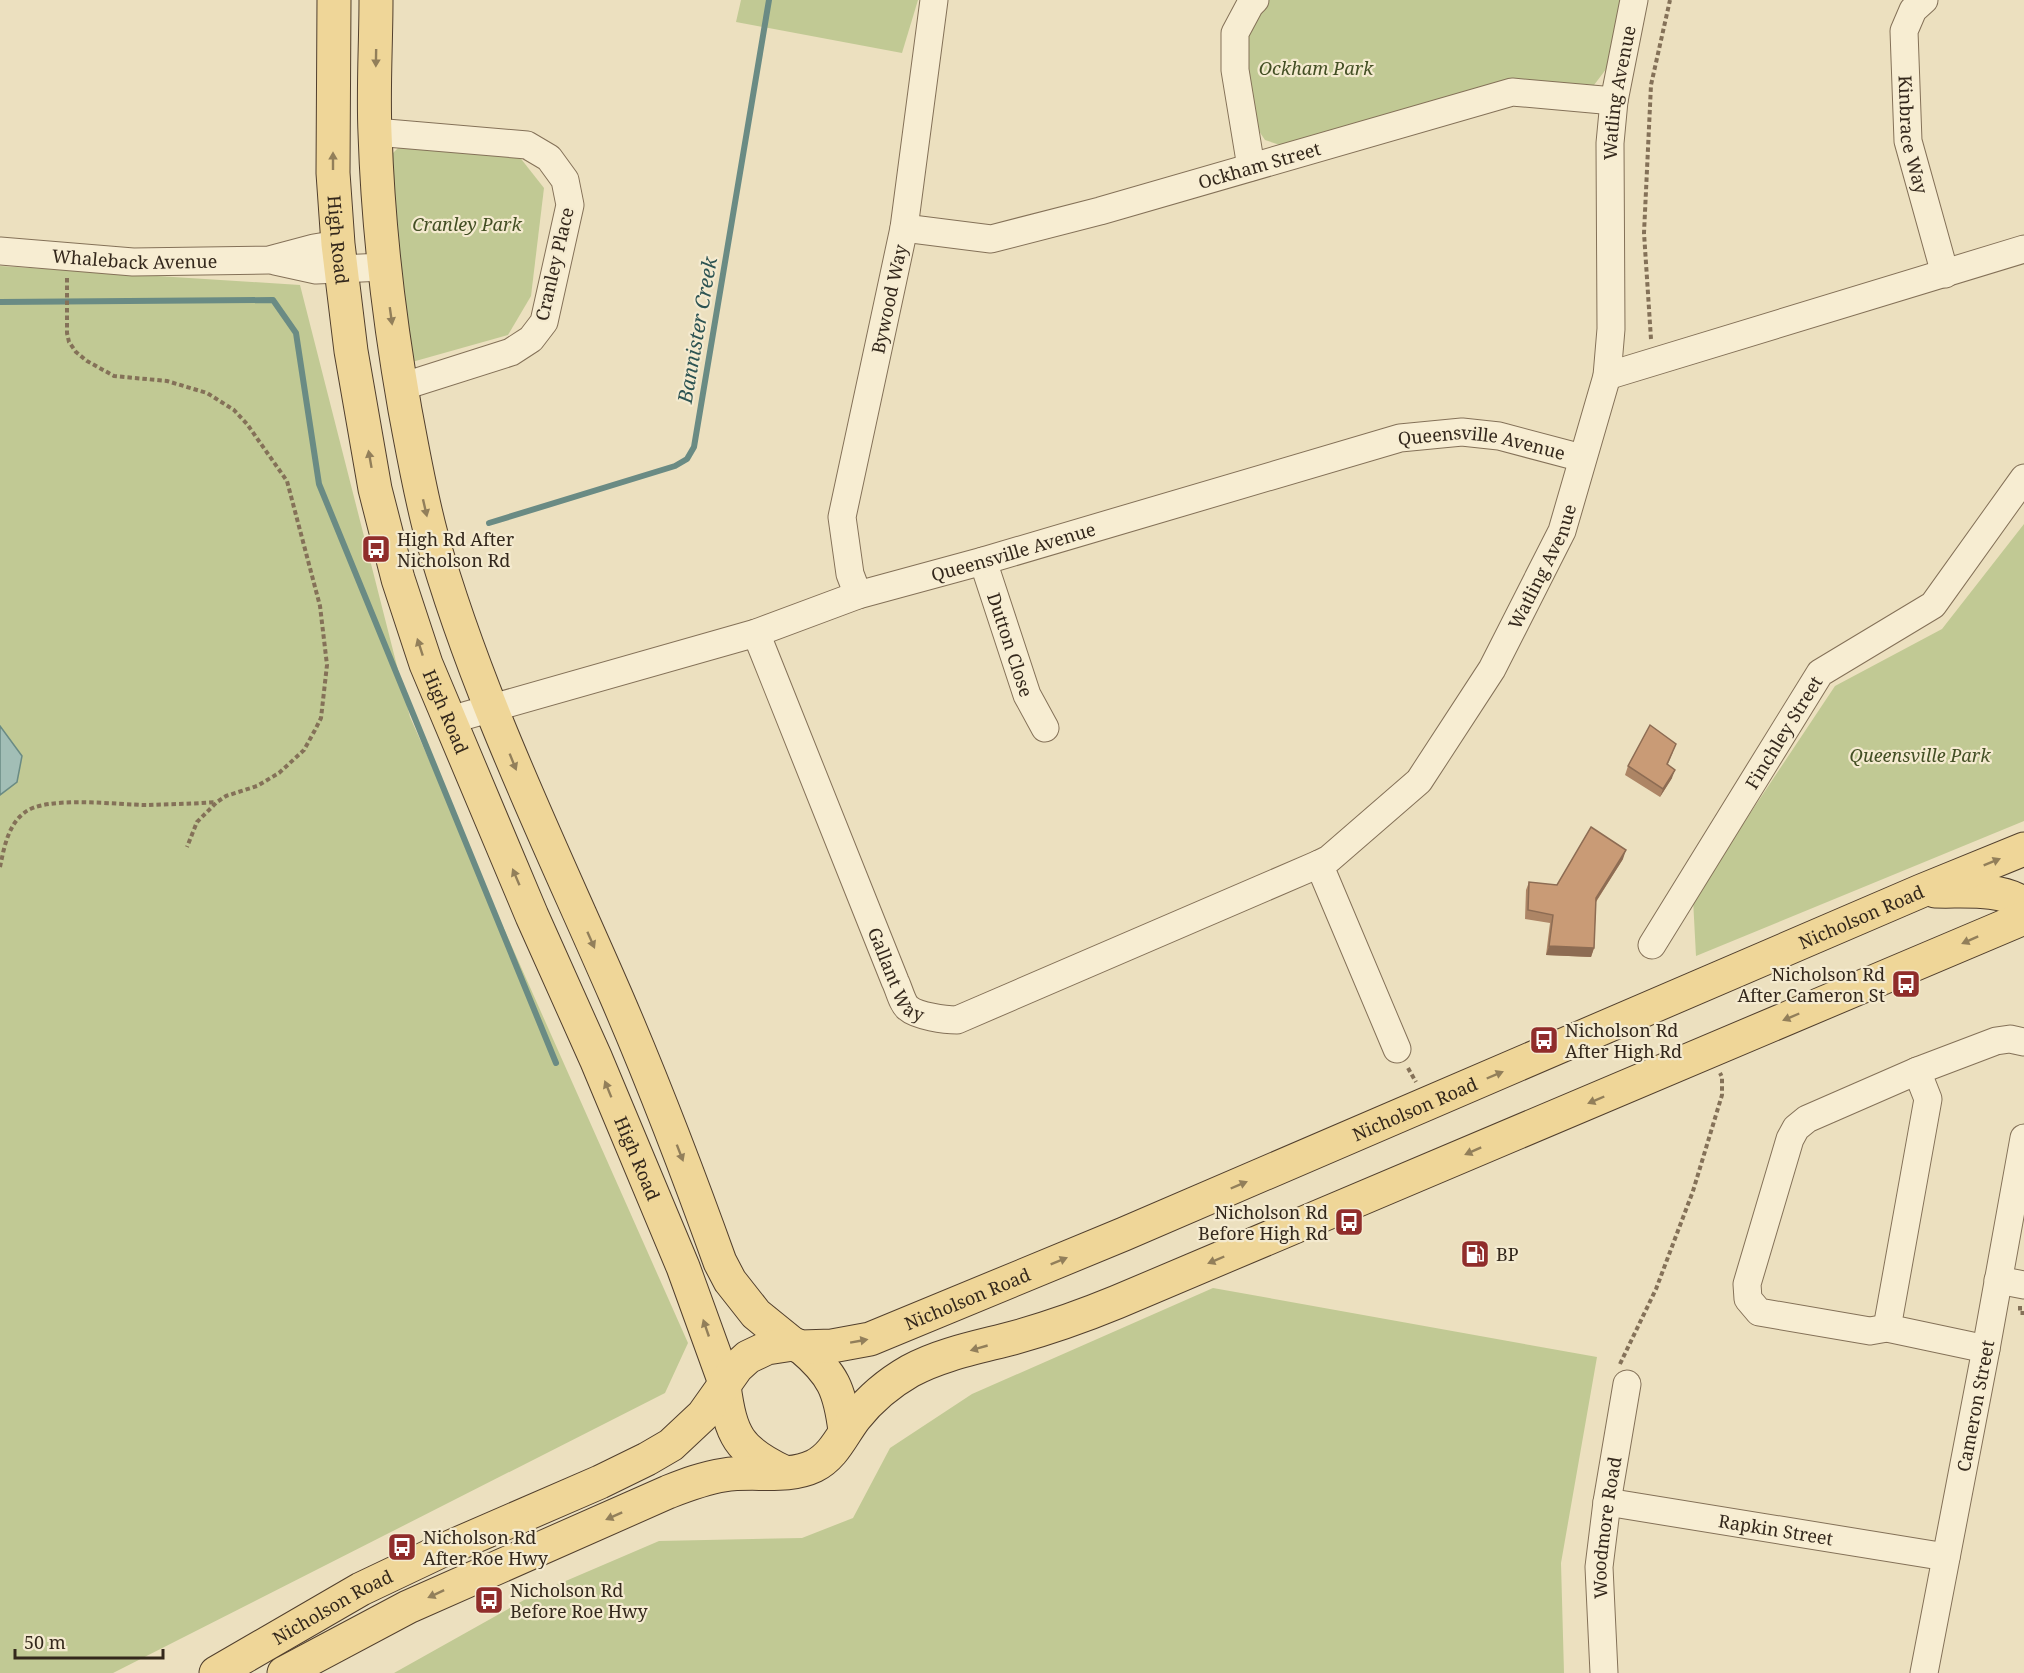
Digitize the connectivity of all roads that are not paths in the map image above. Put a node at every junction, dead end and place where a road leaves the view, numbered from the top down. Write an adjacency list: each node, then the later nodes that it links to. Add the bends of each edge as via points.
1 (334, 0): 13 (main road, High Road, one-way to 1, via 333,173)
2 (376, 0): 8 (main road, one-way to 8)
3 (934, 0): 10 (street, Bywood Way)
4 (1255, 0): 9 (street, via 1235,33 1235,70)
5 (1634, 0): 7 (street, Watling Avenue)
6 (1924, 0): 15 (street, Kinbrace Way, via 1913,10 1904,31 1908,141)
7 (1614, 102): 9 (street, Ockham Street, via 1512,92); 16 (street, Watling Avenue)
8 (375, 132): 14 (main road); 17 (street, Cranley Place, via 526,145 549,158 565,180 570,204 544,322 531,339 511,352)
9 (1251, 167): 10 (street, Ockham Street, via 991,239)
10 (904, 228): 21 (street, Bywood Way, via 842,517 850,574)
11 (2024, 249): 15 (street)
12 (0, 250): 13 (street, Whaleback Avenue, via 134,262 269,260 316,270)
13 (340, 257): 14 (street, Whaleback Avenue); 24 (main road, High Road, one-way to 13, via 426,664 384,532 351,351)
14 (384, 267): 17 (main road, one-way to 17)
15 (1945, 274): 16 (street)
16 (1607, 376): 18 (street, Watling Avenue)
17 (401, 387): 23 (main road, one-way to 23, via 430,531 454,611)
18 (1582, 458): 20 (street, Queensville Avenue, via 1499,436 1462,432 1400,438); 27 (street, Watling Avenue, via 1562,531 1486,678 1419,781)
19 (2024, 478): 31 (street, Finchley Street, via 1933,605 1820,673)
20 (983, 561): 21 (street, Queensville Avenue); 25 (street, Dutton Close, via 1028,695)
21 (858, 595): 22 (street, Queensville Avenue)
22 (756, 633): 23 (street, Queensville Avenue); 27 (street, Gallant Way, via 908,1008 957,1020)
23 (491, 708): 24 (street, Queensville Avenue); 39 (main road, one-way to 39, via 618,999 720,1262 756,1314)
24 (450, 720): 41 (main road, High Road, one-way to 24, via 683,1267)
25 (1045, 728)
26 (2024, 849): 28 (main road, Nicholson Road, one-way to 26)
27 (1319, 864): 33 (street)
28 (1921, 891): 29 (main road, via 2006,895); 39 (main road, Nicholson Road, one-way to 28, via 832,1346 870,1339 1135,1230)
29 (2024, 904)
30 (2024, 918): 43 (main road, Nicholson Road, one-way to 43, via 1107,1306 1035,1332 936,1359 890,1384)
31 (1652, 945)
32 (2024, 1042): 34 (street, via 1996,1041)
33 (1397, 1049)
34 (1917, 1071): 38 (street, via 1928,1099); 38 (street, via 1807,1119 1796,1128 1747,1284 1748,1299 1759,1312 1870,1331)
35 (2024, 1138): 36 (street, Cameron Street)
36 (1998, 1280): 37 (street); 40 (street, Cameron Street)
37 (2024, 1285)
38 (1887, 1328): 40 (street)
39 (797, 1346): 41 (main road, Nicholson Road, via 767,1348 748,1357); 43 (main road, via 829,1374 842,1406)
40 (1986, 1349): 46 (street, Cameron Street)
41 (725, 1384): 44 (main road, via 734,1434 749,1452); 47 (main road, Nicholson Road, via 689,1429 647,1459 370,1584)
42 (1627, 1384): 45 (street, Woodmore Road)
43 (845, 1431): 44 (main road, Nicholson Road, via 822,1461)
44 (784, 1472): 48 (main road, Nicholson Road, one-way to 48, via 725,1474 695,1481 408,1607)
45 (1607, 1502): 46 (street, Rapkin Street); 49 (street, Woodmore Road, via 1599,1567)
46 (1946, 1557): 50 (street, Cameron Street)
47 (216, 1673)
48 (284, 1673)
49 (1604, 1673)
50 (1924, 1673)

